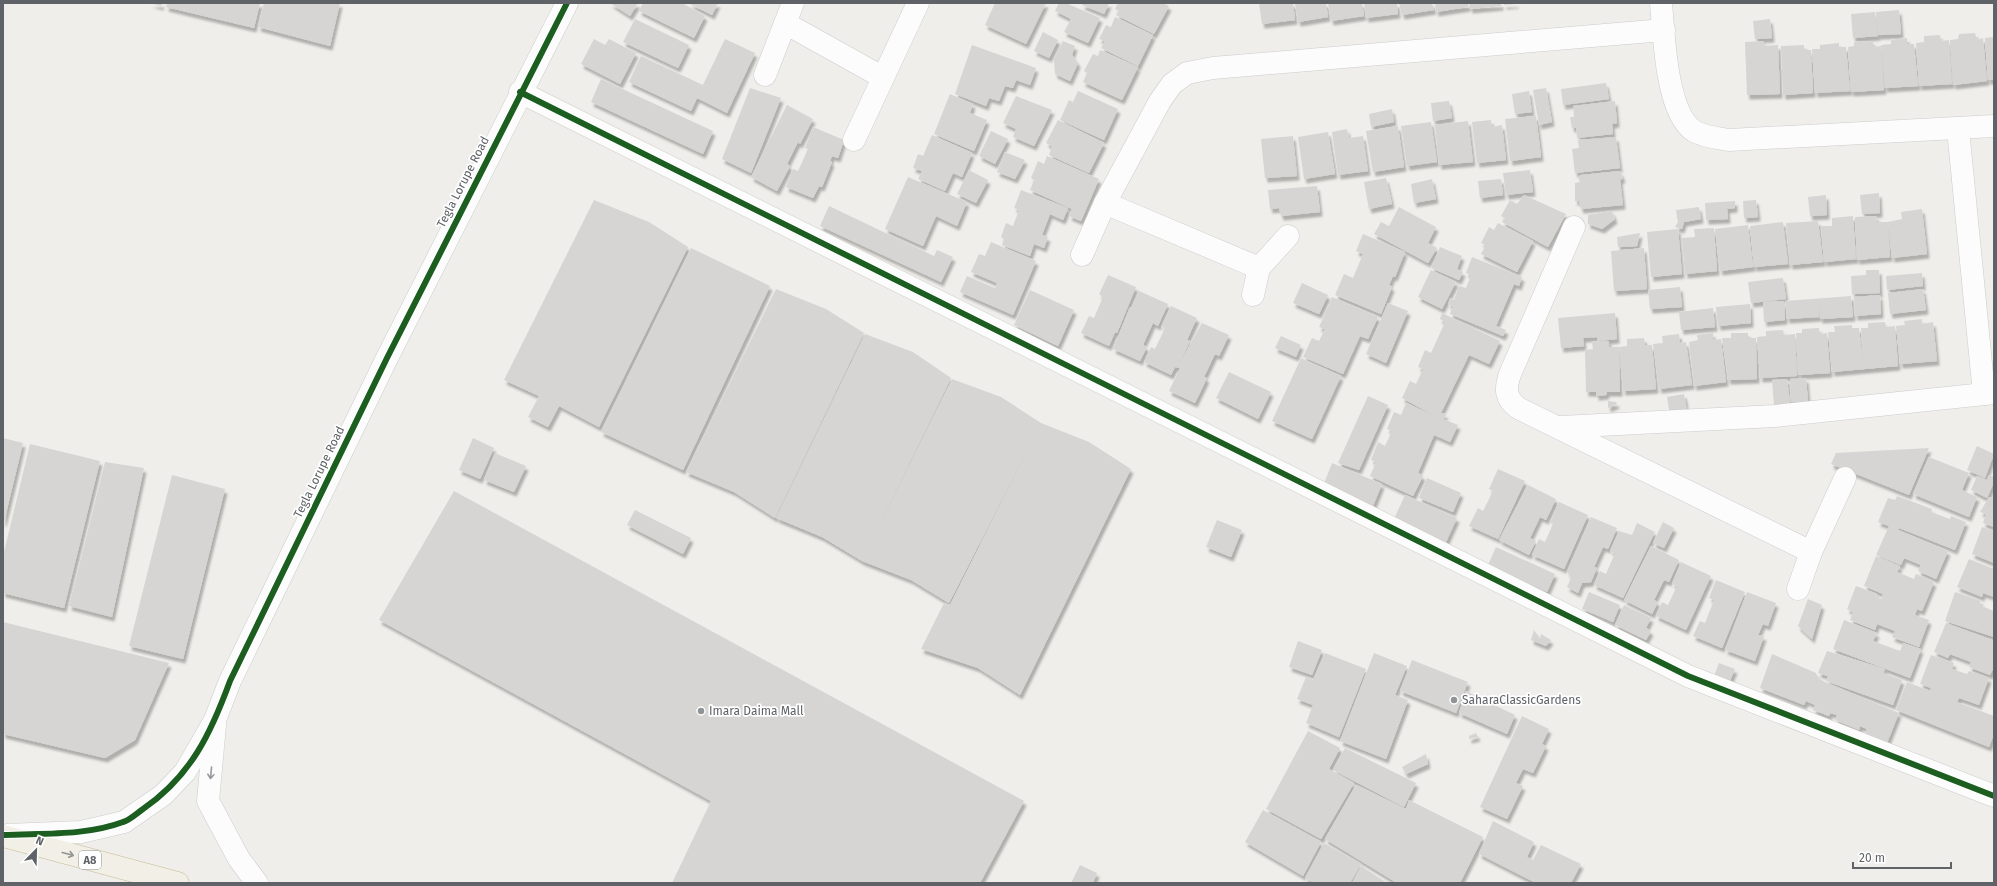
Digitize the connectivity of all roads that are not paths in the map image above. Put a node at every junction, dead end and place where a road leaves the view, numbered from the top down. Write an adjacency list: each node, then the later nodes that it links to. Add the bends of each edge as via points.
1 (567, 3): 9 (street, Tegla Lorupe Road)
2 (794, 3): 5 (street)
3 (918, 3): 8 (street)
4 (1661, 3): 6 (street)
5 (785, 23): 7 (street); 8 (street)
6 (1664, 30): 11 (street, via 1672,97 1686,124 1695,132 1729,140); 13 (street, via 1213,68 1187,73 1172,84 1160,101)
7 (765, 75)
8 (882, 77): 12 (street)
9 (520, 92): 24 (street, Tegla Lorupe Road, via 383,364 230,681); 25 (street, via 1688,676)
10 (1994, 126): 11 (street)
11 (1958, 129): 19 (street)
12 (854, 140)
13 (1105, 203): 16 (street); 17 (street)
14 (1574, 227): 20 (street, via 1506,385 1507,395 1518,408)
15 (1288, 236): 17 (street)
16 (1082, 255)
17 (1258, 268): 18 (street)
18 (1253, 295)
19 (1989, 393): 20 (street, via 1775,416)
20 (1560, 427): 22 (street)
21 (1845, 478): 22 (street)
22 (1811, 552): 23 (street)
23 (1798, 589)
24 (216, 720): 26 (street, Tegla Lorupe Road, via 185,772 163,795 124,822 81,832); 28 (street, Tegla Lorupe Road, one-way to 28, via 208,801 239,859)
25 (1994, 796)
26 (3, 835): 27 (highway, A8, one-way to 27)
27 (178, 883)
28 (257, 883)

